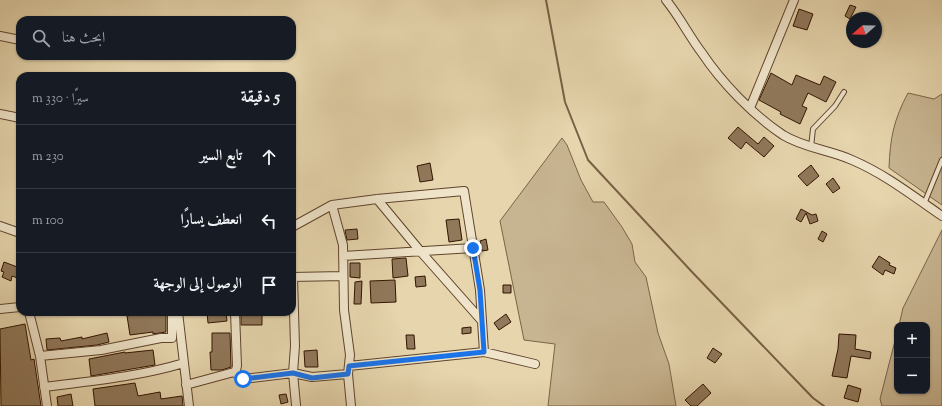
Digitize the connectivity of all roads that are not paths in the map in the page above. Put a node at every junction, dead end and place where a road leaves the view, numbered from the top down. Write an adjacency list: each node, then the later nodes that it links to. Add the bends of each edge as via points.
1 (666, 0): 6 (street, via 712,68)
2 (794, 0): 6 (street)
3 (0, 36): 4 (street)
4 (16, 39)
5 (844, 92): 9 (lane, via 835,106 813,129)
6 (750, 108): 9 (street, via 785,136)
7 (0, 114): 8 (street)
8 (16, 117)
9 (811, 147): 12 (street, via 866,166)
10 (942, 160): 12 (lane)
11 (377, 199): 13 (street); 18 (street, via 464,191); 19 (street)
12 (924, 204): 14 (street)
13 (332, 206): 15 (street); 20 (street, via 343,245)
14 (942, 216)
15 (296, 225)
16 (0, 226): 17 (street)
17 (16, 232)
18 (473, 248): 19 (street); 30 (street)
19 (421, 252): 20 (street); 30 (street)
20 (343, 256): 22 (street)
21 (296, 276): 22 (street)
22 (343, 276): 35 (street)
23 (16, 307): 24 (street)
24 (0, 309)
25 (30, 316): 32 (street)
26 (172, 316): 32 (street, via 172,338 101,350)
27 (178, 316): 33 (street)
28 (235, 316): 36 (street, via 237,366)
29 (294, 316): 37 (street)
30 (482, 321): 31 (street)
31 (484, 352): 34 (street); 35 (street)
32 (40, 356): 39 (street)
33 (184, 363): 38 (street); 39 (street, via 136,375)
34 (535, 364)
35 (349, 370): 37 (street, via 312,378); 43 (street)
36 (234, 372): 37 (street, via 243,379); 38 (street)
37 (293, 373): 40 (street)
38 (186, 385): 42 (street)
39 (44, 387): 41 (street)
40 (296, 405)
41 (47, 406)
42 (189, 406)
43 (351, 406)

